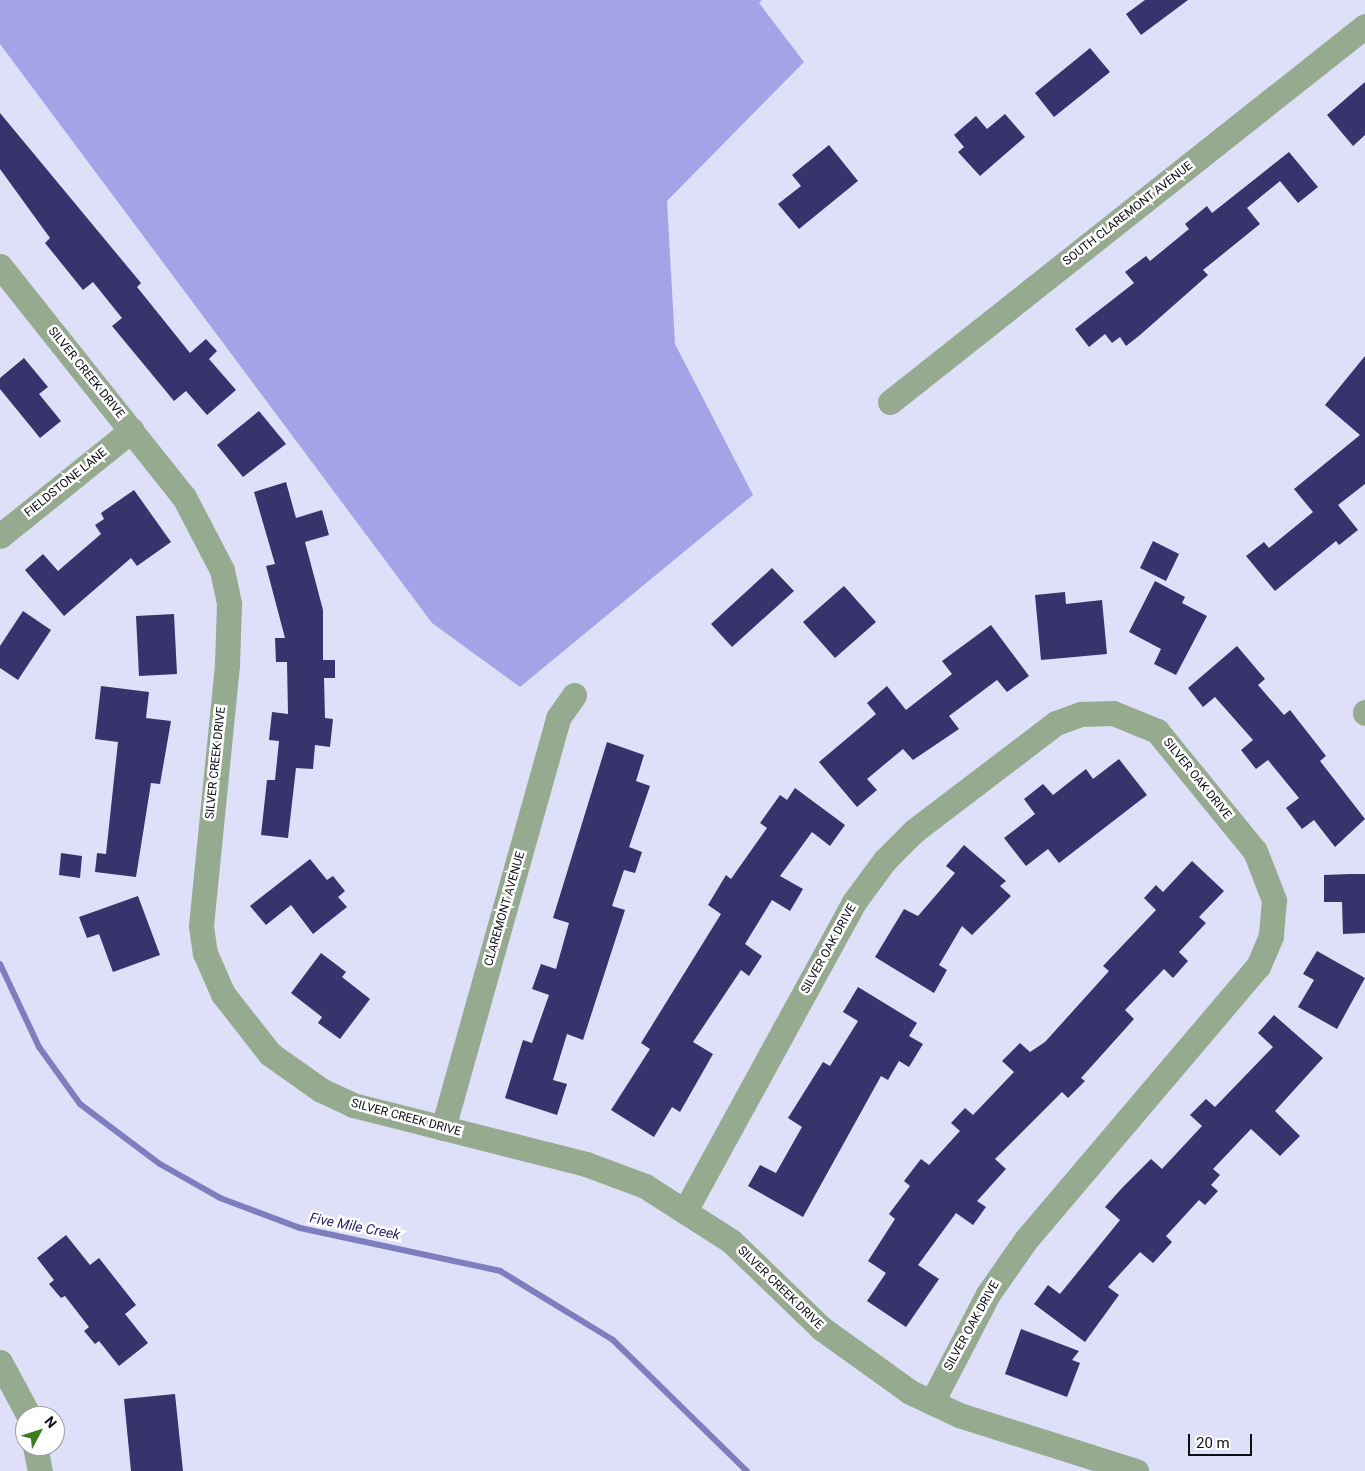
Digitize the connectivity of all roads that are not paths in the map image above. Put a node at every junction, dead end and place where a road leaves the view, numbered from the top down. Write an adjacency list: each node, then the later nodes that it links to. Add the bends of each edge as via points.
1 (1365, 26): 3 (street, SOUTH CLAREMONT AVENUE)
2 (0, 266): 4 (street, SILVER CREEK DRIVE)
3 (890, 402)
4 (132, 430): 5 (street, FIELDSTONE LANE); 7 (street, SILVER CREEK DRIVE, via 197,515 222,570 229,604 227,665 201,898 201,926 213,975 241,1023 293,1073 353,1105)
5 (0, 536)
6 (574, 695): 7 (street, CLAREMONT AVENUE, via 558,718)
7 (443, 1128): 8 (street, SILVER CREEK DRIVE, via 608,1171)
8 (686, 1209): 10 (street, SILVER CREEK DRIVE, via 731,1241 853,1354); 10 (street, SILVER OAK DRIVE, via 854,902 885,860 914,831 1056,723 1081,714 1113,713 1157,731 1255,851 1274,900 1271,936 1258,966 1025,1240 988,1294)
9 (0, 1362): 11 (street)
10 (932, 1402): 14 (street, SILVER CREEK DRIVE)
11 (24, 1406)
12 (37, 1456): 13 (street)
13 (40, 1471)
14 (1136, 1471)

